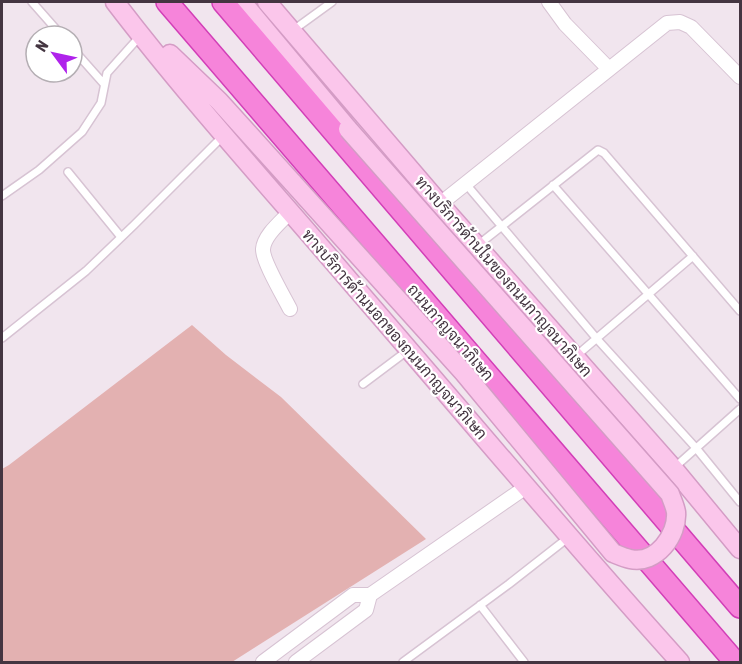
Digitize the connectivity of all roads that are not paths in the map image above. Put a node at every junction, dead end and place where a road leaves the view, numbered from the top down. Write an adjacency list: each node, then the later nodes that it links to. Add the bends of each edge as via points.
1 (32, 2): 10 (lane)
2 (115, 2): 5 (main road, bridge, via 219,101 464,373 613,552 643,560 658,551 675,525 676,510 670,494 348,129); 12 (main road, ทางบริการด้านนอกของถนนกาญจนาภิเษก)
3 (167, 2): 52 (highway, ถนนกาญจนาภิเษก)
4 (223, 2): 46 (highway)
5 (242, 2)
6 (267, 2): 11 (main road, ทางบริการด้านในของถนนกาญจนาภิเษก)
7 (332, 2): 9 (lane)
8 (549, 2): 14 (street)
9 (322, 4): 11 (lane)
10 (51, 24)
11 (292, 31): 22 (main road, ทางบริการด้านในของถนนกาญจนาภิเษก)
12 (141, 35): 16 (lane, via 111,67); 17 (main road, ทางบริการด้านนอกของถนนกาญจนาภิเษก)
13 (84, 62): 16 (lane)
14 (609, 69): 15 (street, via 674,21 691,27); 22 (street)
15 (741, 77)
16 (104, 84): 21 (lane, via 101,103 76,138)
17 (224, 134): 23 (main road, ทางบริการด้านนอกของถนนกาญจนาภิเษก); 25 (lane)
18 (68, 172): 25 (lane)
19 (553, 185): 24 (lane); 27 (lane, via 595,151 601,151); 28 (lane)
20 (471, 190): 24 (lane)
21 (2, 196)
22 (440, 204): 26 (main road, ทางบริการด้านในของถนนกาญจนาภิเษก)
23 (291, 212): 29 (street, via 274,228 263,248 264,258); 33 (main road, ทางบริการด้านนอกของถนนกาญจนาภิเษก)
24 (502, 226): 26 (lane); 32 (lane)
25 (122, 237): 31 (lane)
26 (478, 245): 34 (main road, ทางบริการด้านในของถนนกาญจนาภิเษก)
27 (693, 256): 28 (lane); 30 (lane)
28 (649, 294): 32 (lane); 36 (lane)
29 (290, 309)
30 (741, 311)
31 (2, 338)
32 (597, 339): 34 (lane); 38 (lane)
33 (409, 349): 35 (lane); 40 (main road, ทางบริการด้านนอกของถนนกาญจนาภิเษก)
34 (575, 357): 39 (main road, ทางบริการด้านในของถนนกาญจนาภิเษก)
35 (363, 384)
36 (741, 399)
37 (741, 409): 38 (lane)
38 (696, 448): 39 (lane); 41 (lane)
39 (674, 468): 43 (main road, ทางบริการด้านในของถนนกาญจนาภิเษก)
40 (526, 487): 42 (main road, ทางบริการด้านนอกของถนนกาญจนาภิเษก); 44 (street)
41 (741, 502)
42 (569, 537): 45 (lane); 51 (main road, ทางบริการด้านนอกของถนนกาญจนาภิเษก)
43 (741, 549)
44 (370, 595): 48 (street, via 353,595); 49 (street, via 366,610)
45 (480, 605): 47 (lane); 50 (lane)
46 (741, 607)
47 (407, 661)
48 (263, 663)
49 (296, 663)
50 (524, 663)
51 (680, 663)
52 (735, 663)

